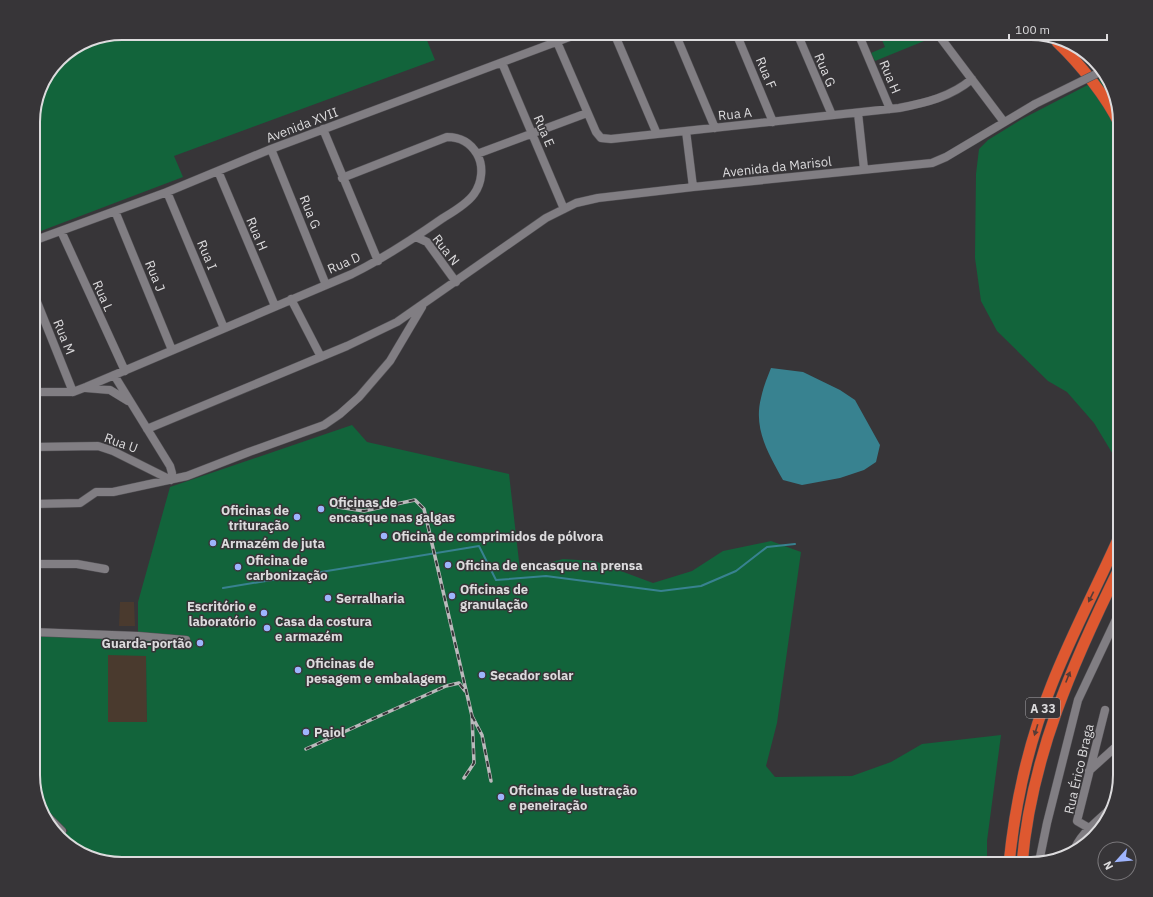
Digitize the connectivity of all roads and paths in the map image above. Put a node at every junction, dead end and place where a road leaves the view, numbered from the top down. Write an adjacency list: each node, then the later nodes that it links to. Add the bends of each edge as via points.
1 (562, 40): 8 (street, Avenida XVII)
2 (617, 40): 24 (street)
3 (678, 40): 20 (street)
4 (739, 40): 18 (street, Rua F)
5 (800, 40): 17 (street, Rua G)
6 (861, 40): 13 (street, Rua H)
7 (941, 40): 12 (street)
8 (557, 42): 10 (street, Avenida XVII); 14 (street, Rua A)
9 (1060, 45): 16 (highway)
10 (502, 63): 21 (street, Avenida XVII); 23 (street, Rua E)
11 (1097, 73): 19 (street, Avenida da Marisol, bridge)
12 (972, 79): 13 (street, Rua A, via 940,98); 19 (street)
13 (890, 109): 15 (street, Rua A)
14 (587, 112): 23 (street); 24 (street, Rua A, via 601,138 611,140)
15 (858, 113): 17 (street, Rua A); 27 (street)
16 (1112, 113)
17 (832, 116): 18 (street, Rua A)
18 (773, 122): 20 (street, Rua A)
19 (1004, 122): 27 (street, Avenida da Marisol, via 932,163)
20 (715, 128): 22 (street, Rua A)
21 (323, 129): 25 (street, Avenida XVII); 29 (street)
22 (686, 131): 24 (street, Rua A); 30 (street)
23 (532, 134): 26 (street); 32 (street, Rua E)
24 (657, 134)
25 (271, 149): 28 (street, Avenida XVII); 39 (street, Rua G)
26 (477, 154): 29 (street, via 467,142 456,137 447,137); 35 (street, Rua D, via 482,167 474,195)
27 (864, 169): 30 (street, Avenida da Marisol)
28 (218, 171): 31 (street, Avenida XVII); 42 (street, Rua H)
29 (342, 178): 37 (street)
30 (693, 187): 32 (street, Avenida da Marisol, via 598,198 576,203)
31 (167, 192): 33 (street, Avenida XVII); 44 (street, Rua I)
32 (564, 209): 38 (street, Avenida da Marisol, via 546,218)
33 (115, 211): 34 (street, Avenida XVII); 45 (street, Rua J)
34 (61, 231): 36 (street, Avenida XVII); 47 (street, Rua L)
35 (416, 237): 37 (street, Rua D); 38 (street, Rua N, via 427,242)
36 (40, 238)
37 (378, 261): 39 (street, Rua D)
38 (456, 282): 41 (street, Avenida da Marisol)
39 (326, 285): 40 (street, Rua D)
40 (291, 299): 42 (street, Rua D); 46 (street)
41 (425, 303): 46 (street, Avenida da Marisol, via 397,322); 55 (street, via 390,361 359,397 340,414 324,425)
42 (275, 306): 44 (street, Rua D)
43 (40, 314): 51 (street, Rua M)
44 (224, 328): 45 (street, Rua D)
45 (172, 350): 47 (street, Rua D)
46 (321, 356): 53 (street, Avenida da Marisol)
47 (125, 371): 48 (street, Rua D)
48 (114, 375): 49 (street, Rua D); 52 (street)
49 (86, 387): 51 (street, Rua D); 52 (street, via 110,390)
50 (40, 392): 51 (street, Rua D)
51 (73, 392)
52 (131, 404): 53 (street)
53 (146, 429): 55 (street, via 170,466)
54 (40, 447): 55 (street, Rua U, via 98,446)
55 (171, 480): 56 (street, via 113,492 96,492 80,503)
56 (40, 504)
57 (1113, 551): 72 (highway, A 33, one-way to 72, via 1062,658 1040,718 1024,771)
58 (40, 564): 59 (street, via 77,564)
59 (105, 569)
60 (1113, 580): 65 (highway, A 33, one-way to 60, via 1073,666)
61 (1113, 626): 71 (street, via 1078,700 1046,823)
62 (40, 632): 63 (street)
63 (186, 640)
64 (1105, 710): 67 (street, Rua Érico Braga)
65 (1048, 734): 73 (highway, A 33, via 1030,806); 74 (highway)
66 (1113, 749): 67 (street)
67 (1089, 771): 69 (street, Rua Érico Braga, via 1077,821)
68 (1101, 818): 69 (street)
69 (1090, 828): 70 (street)
70 (1078, 842)
71 (1040, 856)
72 (1010, 857)
73 (1023, 857)
74 (1028, 857)

